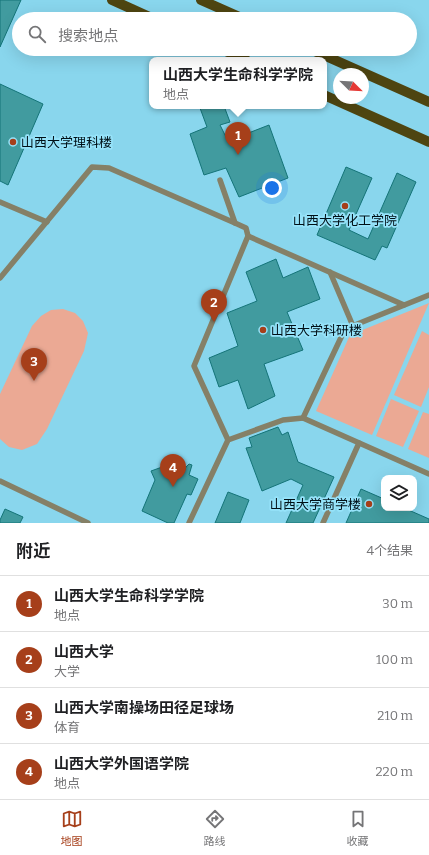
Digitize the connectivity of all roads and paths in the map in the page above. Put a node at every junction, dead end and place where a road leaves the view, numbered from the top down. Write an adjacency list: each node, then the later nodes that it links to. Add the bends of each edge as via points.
1 (112, 0): 3 (main road)
2 (201, 0): 4 (main road)
3 (139, 12)
4 (228, 12)
5 (326, 56): 7 (main road)
6 (327, 96): 8 (main road)
7 (429, 102)
8 (429, 142)
9 (220, 180): 12 (lane)
10 (0, 202): 11 (lane)
11 (47, 222): 12 (lane, via 92,167 109,168); 15 (lane)
12 (235, 223): 13 (lane, via 246,228)
13 (248, 236): 14 (lane); 20 (lane, via 194,366)
14 (330, 272): 17 (lane); 18 (lane)
15 (0, 278)
16 (429, 295): 17 (lane)
17 (404, 305): 18 (lane)
18 (353, 326): 19 (lane, via 344,329)
19 (304, 418): 20 (lane, via 283,420); 21 (lane)
20 (228, 440): 25 (lane)
21 (359, 443): 22 (lane); 26 (lane)
22 (429, 474)
23 (0, 481): 24 (lane)
24 (88, 523)
25 (189, 523)
26 (323, 523)

